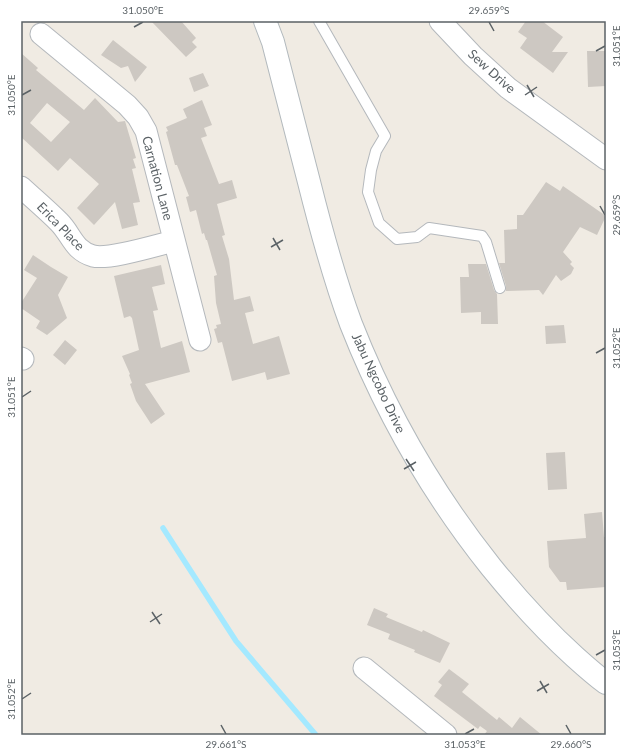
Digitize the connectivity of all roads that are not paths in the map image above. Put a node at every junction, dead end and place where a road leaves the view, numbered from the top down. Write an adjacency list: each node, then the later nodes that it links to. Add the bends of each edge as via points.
1 (265, 21): 11 (main road, Jabu Ngcobo Drive, via 273,42 338,287 385,401 443,504 472,543 525,608 560,644)
2 (319, 21): 8 (lane, via 385,136 376,150 368,192 379,223 397,239 417,237 429,228 482,236)
3 (440, 21): 5 (street, Sew Drive, via 508,88)
4 (41, 34): 7 (street, Carnation Lane, via 138,117 150,144)
5 (606, 159)
6 (21, 187): 7 (street, Erica Place, via 61,224 70,240 94,256 109,256)
7 (174, 241): 9 (street, Carnation Lane)
8 (500, 288)
9 (200, 340)
10 (364, 668): 12 (street)
11 (606, 683)
12 (446, 735)

